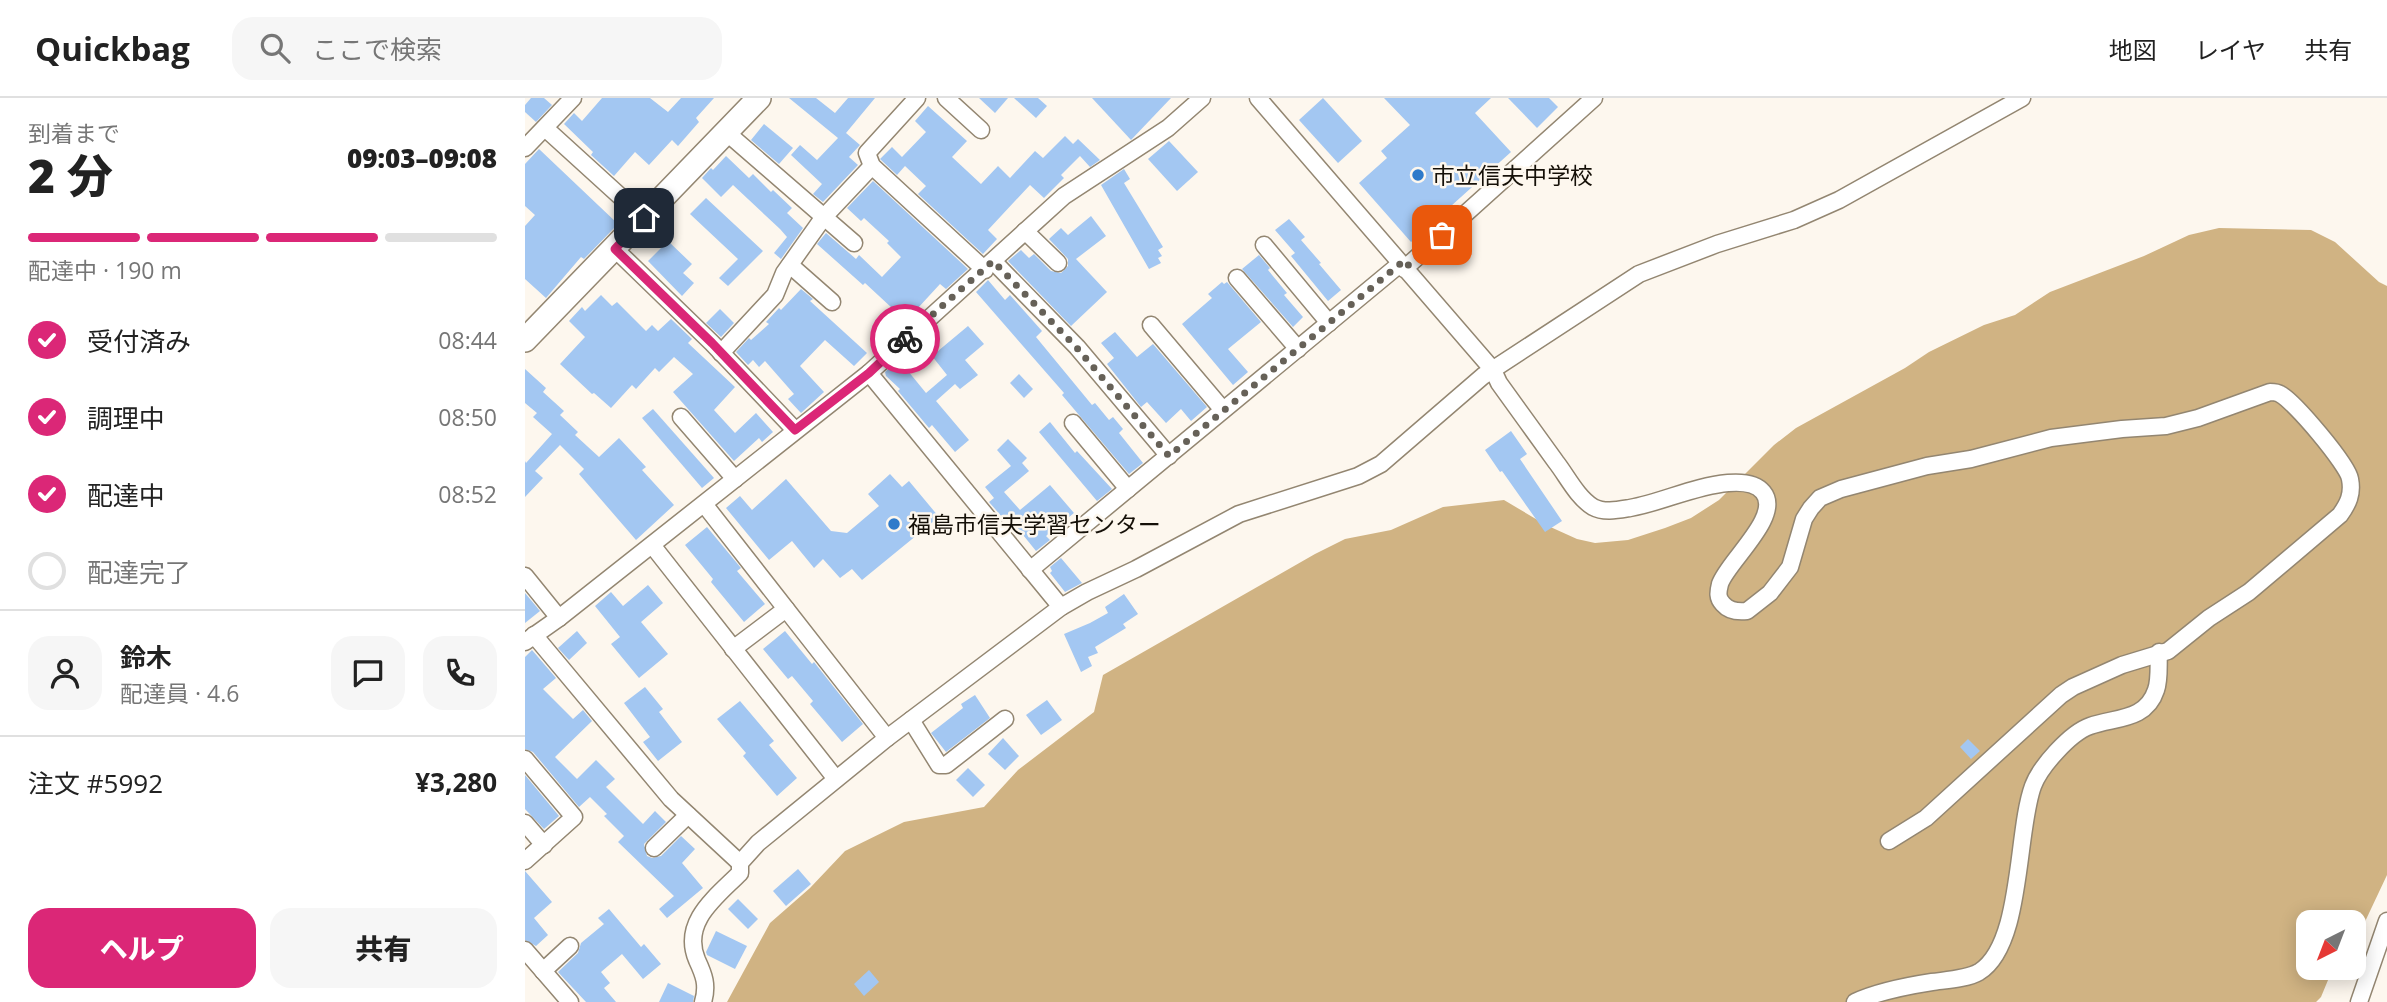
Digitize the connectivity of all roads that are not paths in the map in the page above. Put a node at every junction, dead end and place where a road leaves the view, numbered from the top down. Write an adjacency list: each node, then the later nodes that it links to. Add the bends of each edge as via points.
1 (573, 98): 9 (street)
2 (759, 98): 11 (main road)
3 (917, 98): 13 (street, via 867,153)
4 (946, 98): 10 (street)
5 (1202, 98): 16 (street, via 1168,128 1064,196)
6 (1258, 98): 23 (street)
7 (1594, 98): 23 (street)
8 (2022, 98): 31 (street, via 1839,200 1639,274)
9 (545, 128): 12 (street); 14 (street)
10 (981, 130)
11 (726, 132): 14 (main road); 15 (street)
12 (525, 148)
13 (872, 166): 15 (street); 22 (street)
14 (644, 218): 19 (main road)
15 (823, 218): 17 (street); 21 (street)
16 (1025, 231): 20 (street); 22 (street)
17 (854, 243)
18 (1264, 244): 26 (street)
19 (615, 249): 28 (main road); 30 (street)
20 (1058, 263)
21 (790, 265): 25 (street); 30 (street, via 775,295)
22 (989, 265): 32 (street); 37 (street, via 1077,348)
23 (1402, 266): 26 (street); 31 (street)
24 (1237, 278): 29 (street)
25 (832, 302)
26 (1329, 323): 29 (street)
27 (1151, 325): 33 (street)
28 (525, 341)
29 (1298, 349): 33 (street)
30 (722, 353): 36 (street)
31 (1493, 370): 44 (street, via 1381,464 1359,476 1239,514); 49 (street, via 1575,488 1595,508 1629,508 1719,484 1740,482 1763,491 1766,511 1721,582 1718,595 1723,604 1739,612 1770,593 1790,567 1804,519 1821,498 1841,489 2051,438 2166,426 2255,395 2281,394 2350,476 2349,501 2340,516 2249,592 2168,651)
32 (869, 373): 36 (street); 42 (street)
33 (1223, 410): 37 (street)
34 (681, 416): 38 (street)
35 (1073, 423): 39 (street)
36 (795, 430): 38 (street)
37 (1169, 456): 39 (street)
38 (735, 479): 40 (street)
39 (1128, 489): 42 (street)
40 (704, 504): 41 (street); 45 (street)
41 (652, 545): 46 (street); 48 (street)
42 (1030, 570): 44 (street)
43 (525, 576): 46 (street)
44 (1061, 607): 51 (street)
45 (786, 609): 48 (street); 52 (street)
46 (559, 618): 47 (street)
47 (529, 638): 55 (street)
48 (733, 649): 54 (street)
49 (2159, 652): 57 (street, via 2061,695 1926,818); 68 (street, via 2157,690 2143,709 2088,726 2050,759 2033,786 2020,846 2018,884 2001,942 1979,972)
50 (1005, 719): 51 (street, via 946,765 939,765)
51 (911, 720): 52 (street)
52 (887, 738): 54 (street)
53 (525, 759): 58 (street, via 574,817)
54 (836, 779): 61 (street)
55 (688, 815): 59 (street); 61 (street)
56 (525, 822): 58 (street)
57 (1889, 841)
58 (544, 845): 60 (street)
59 (654, 848)
60 (525, 861)
61 (740, 863): 67 (street, via 740,873 694,925 692,942 705,976)
62 (2387, 920): 69 (street)
63 (570, 946): 65 (street)
64 (525, 950): 65 (street)
65 (543, 971): 66 (street)
66 (570, 1002)
67 (703, 1002)
68 (1855, 1002)
69 (2359, 1002)

